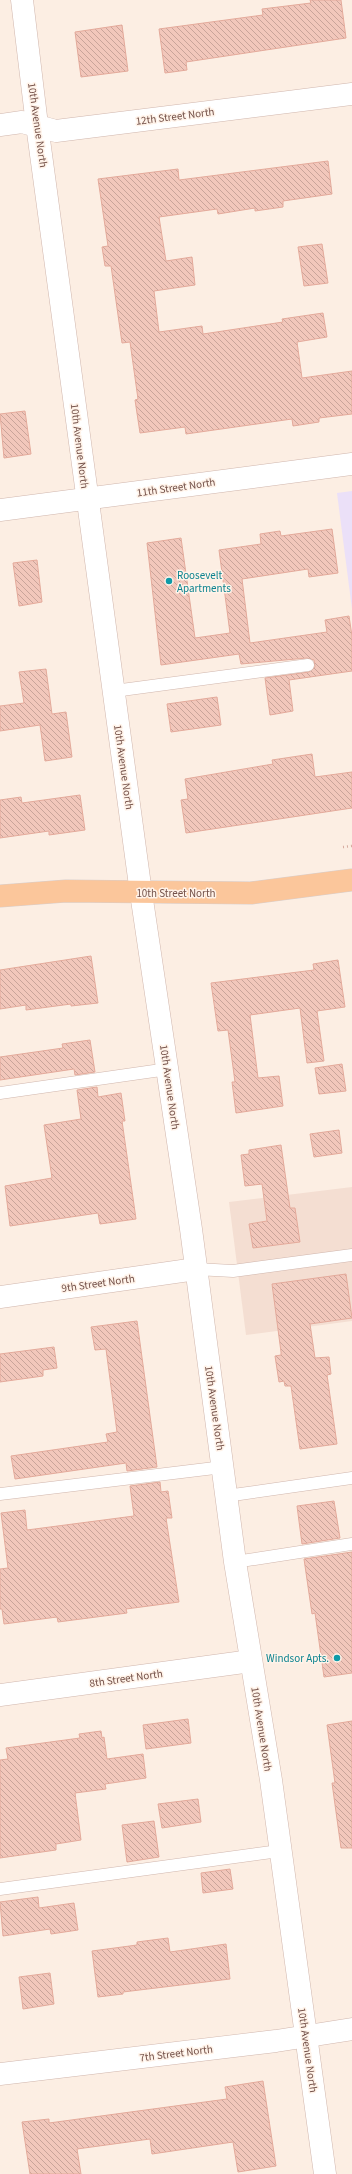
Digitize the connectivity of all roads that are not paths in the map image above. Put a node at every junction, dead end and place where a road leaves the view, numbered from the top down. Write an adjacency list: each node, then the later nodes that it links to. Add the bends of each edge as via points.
1 (22, 0): 4 (street, 10th Avenue North)
2 (352, 94): 4 (street, 12th Street North, via 56,131)
3 (0, 125): 4 (street, 12th Street North, via 22,122)
4 (37, 125): 6 (street, 10th Avenue North)
5 (352, 464): 6 (street, 11th Street North)
6 (87, 500): 7 (street, 11th Street North); 9 (street, 10th Avenue North)
7 (0, 510)
8 (308, 665): 9 (lane)
9 (114, 692): 11 (street, 10th Avenue North)
10 (352, 880): 11 (main road, 10th Street North, via 251,893)
11 (141, 893): 12 (main road, 10th Street North, via 66,891); 13 (street, 10th Avenue North)
12 (0, 896)
13 (168, 1069): 14 (lane); 16 (street, 10th Avenue North)
14 (0, 1093)
15 (352, 1255): 16 (lane, via 233,1271)
16 (196, 1268): 17 (street, 9th Street North); 18 (street, 10th Avenue North)
17 (0, 1297)
18 (223, 1467): 20 (lane); 21 (street, 10th Avenue North)
19 (352, 1478): 21 (lane)
20 (0, 1494)
21 (226, 1496): 23 (street, 10th Avenue North)
22 (352, 1544): 23 (lane)
23 (235, 1562): 24 (street, 10th Avenue North)
24 (251, 1661): 25 (street, 8th Street North); 26 (street, 10th Avenue North)
25 (0, 1695)
26 (279, 1851): 27 (lane); 29 (street, 10th Avenue North)
27 (0, 1889)
28 (352, 2029): 29 (street, 7th Street North)
29 (307, 2036): 30 (street, 7th Street North); 31 (street, 10th Avenue North)
30 (0, 2074)
31 (325, 2174)

